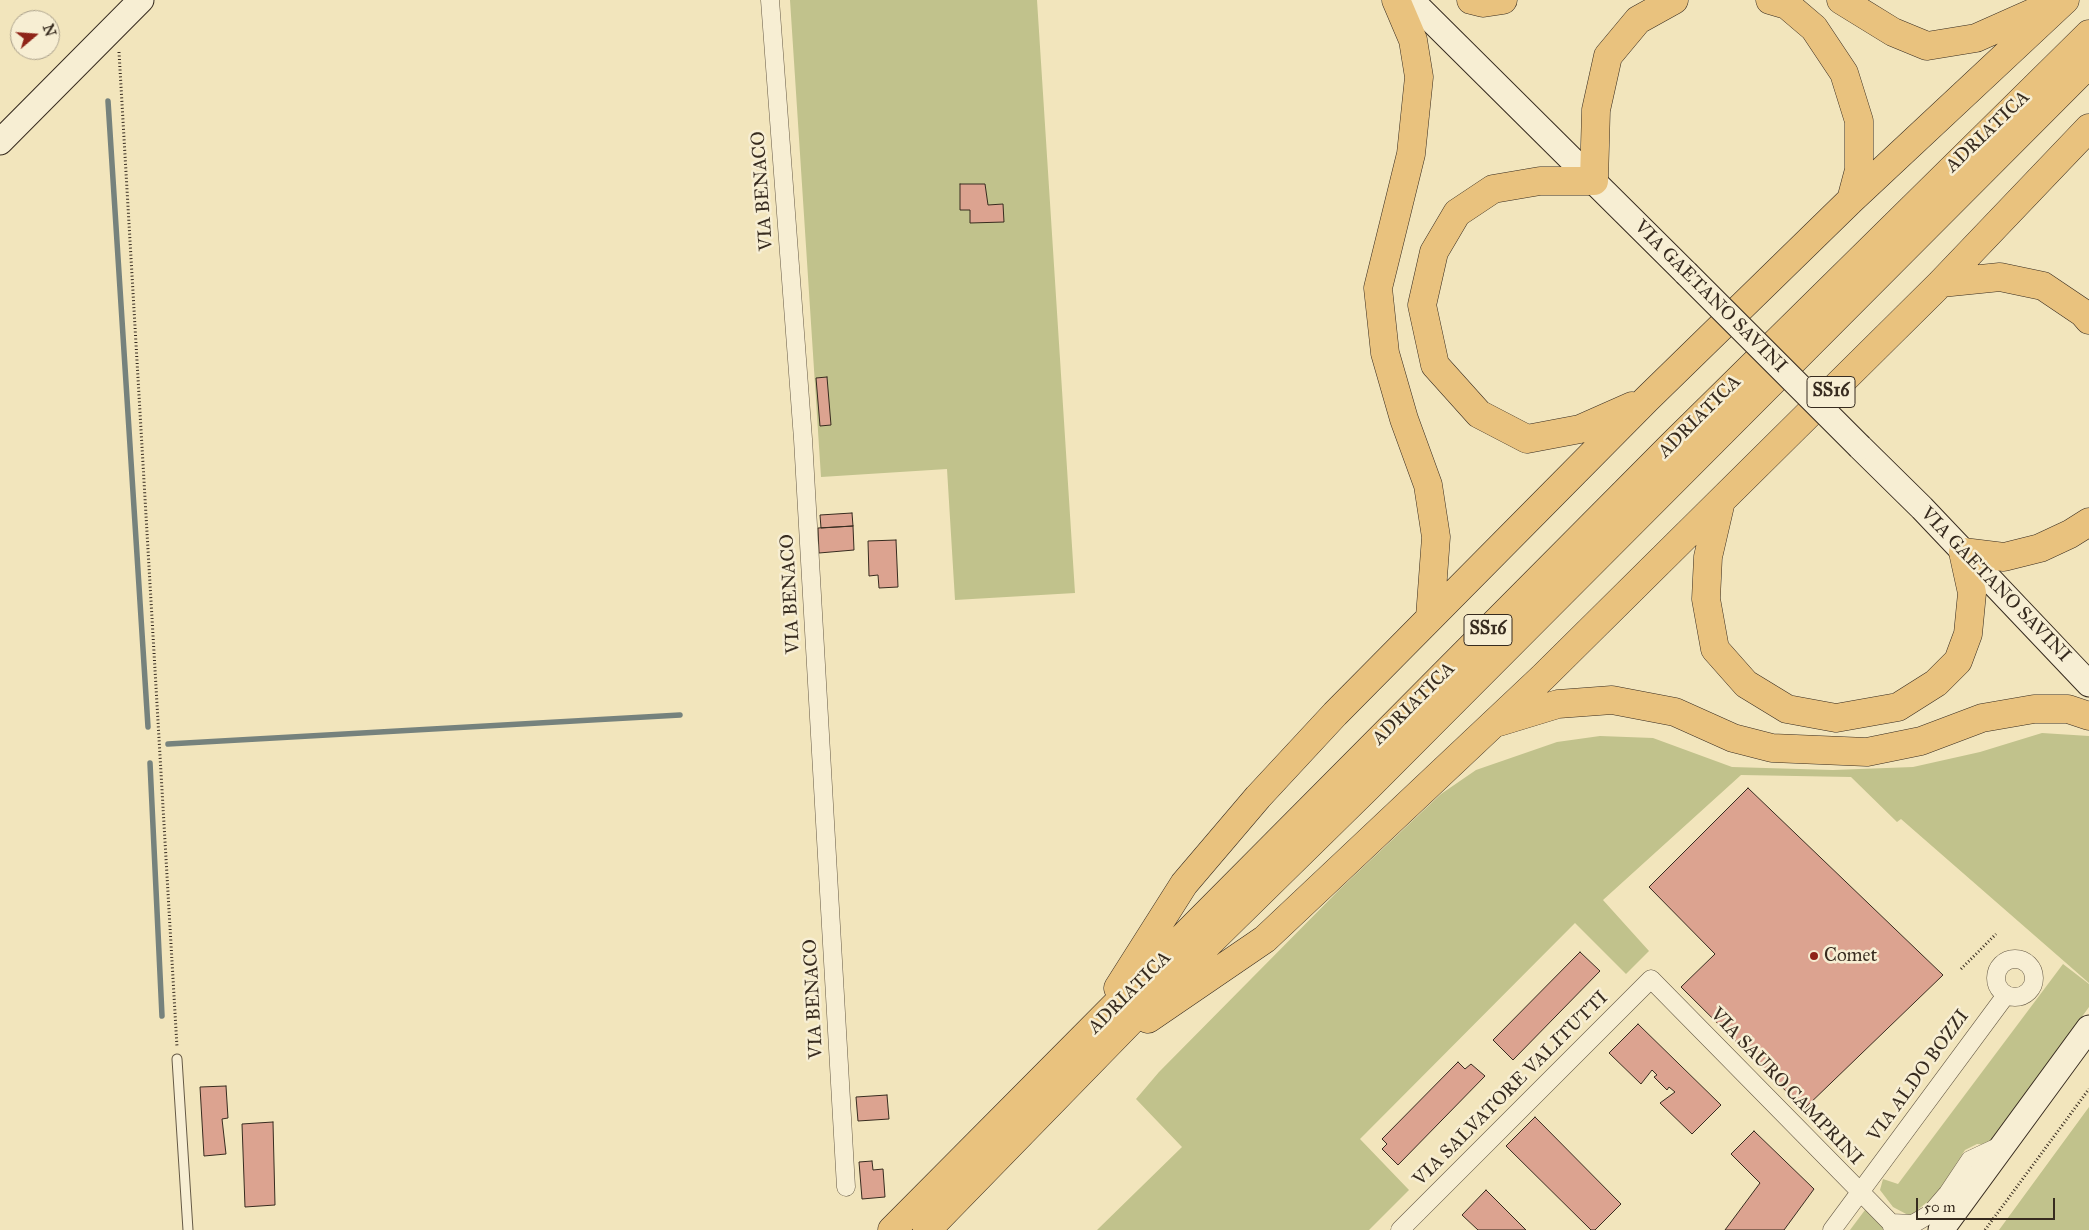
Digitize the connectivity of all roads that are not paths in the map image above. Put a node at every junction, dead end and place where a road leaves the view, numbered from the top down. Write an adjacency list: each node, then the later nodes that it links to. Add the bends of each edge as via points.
1 (142, 0): 15 (main road)
2 (770, 0): 34 (street, VIA BENACO, via 803,438)
3 (1396, 0): 24 (highway, via 1413,40 1419,77 1411,154 1378,288 1385,353 1404,419 1428,484 1436,537)
4 (1411, 0): 16 (main road, VIA GAETANO SAVINI)
5 (1471, 0): 6 (highway, via 1483,4)
6 (1503, 0)
7 (1674, 0): 16 (highway, via 1638,20 1608,56 1596,110)
8 (1770, 0): 17 (highway, via 1787,5 1814,28 1844,73 1858,121 1859,170)
9 (1841, 0): 10 (highway, via 1893,32 1928,46 1976,38)
10 (2061, 0)
11 (2065, 0): 17 (highway, SS16)
12 (2089, 34): 31 (highway, ADRIATICA / SS16, via 1651,466)
13 (2089, 64): 31 (highway, ADRIATICA / SS16, via 1366,789 1195,955)
14 (2089, 128): 18 (highway, SS16)
15 (0, 142)
16 (1594, 181): 20 (highway, SS16, via 1540,181 1494,189 1457,213 1434,252 1422,305 1435,365 1479,414 1527,439 1580,429); 23 (main road, VIA GAETANO SAVINI, bridge)
17 (1851, 200): 20 (highway, SS16)
18 (1941, 283): 19 (highway, via 2000,277 2043,286); 21 (highway, SS16)
19 (2089, 320)
20 (1647, 399): 24 (highway, SS16)
21 (1721, 501): 23 (highway, via 1708,557 1706,599 1715,648 1746,684 1787,709 1845,717 1898,707 1936,683 1958,661 1968,634 1972,593); 27 (highway, SS16)
22 (2089, 522): 23 (highway, via 2040,548 2004,557)
23 (1963, 552): 25 (main road, VIA GAETANO SAVINI)
24 (1430, 617): 31 (highway, SS16, via 1258,797 1184,884)
25 (2089, 684)
26 (2089, 716): 27 (highway, SS16, via 2068,709 2034,709 1982,718 1921,741 1867,752 1772,748 1733,738 1675,712 1612,700 1558,704)
27 (1493, 724): 31 (highway, SS16, via 1265,940)
28 (1651, 979): 35 (street, VIA SAURO CAMPRINI); 40 (street, VIA SALVATORE VALITUTTI)
29 (2006, 995): 35 (street, VIA ALDO BOZZI)
30 (2089, 1028): 33 (main road)
31 (1095, 1043): 38 (highway, ADRIATICA / SS16); 39 (highway, ADRIATICA / SS16)
32 (177, 1059): 37 (lane)
33 (2004, 1144): 36 (street, VIA SAURO CAMPRINI, via 1970,1160 1930,1214 1913,1224); 42 (main road)
34 (846, 1186)
35 (1860, 1193): 36 (street, VIA SAURO CAMPRINI); 41 (street, VIA ALDO BOZZI)
36 (1892, 1226)
37 (188, 1230)
38 (892, 1230)
39 (927, 1230)
40 (1400, 1230)
41 (1832, 1230)
42 (1941, 1230)

